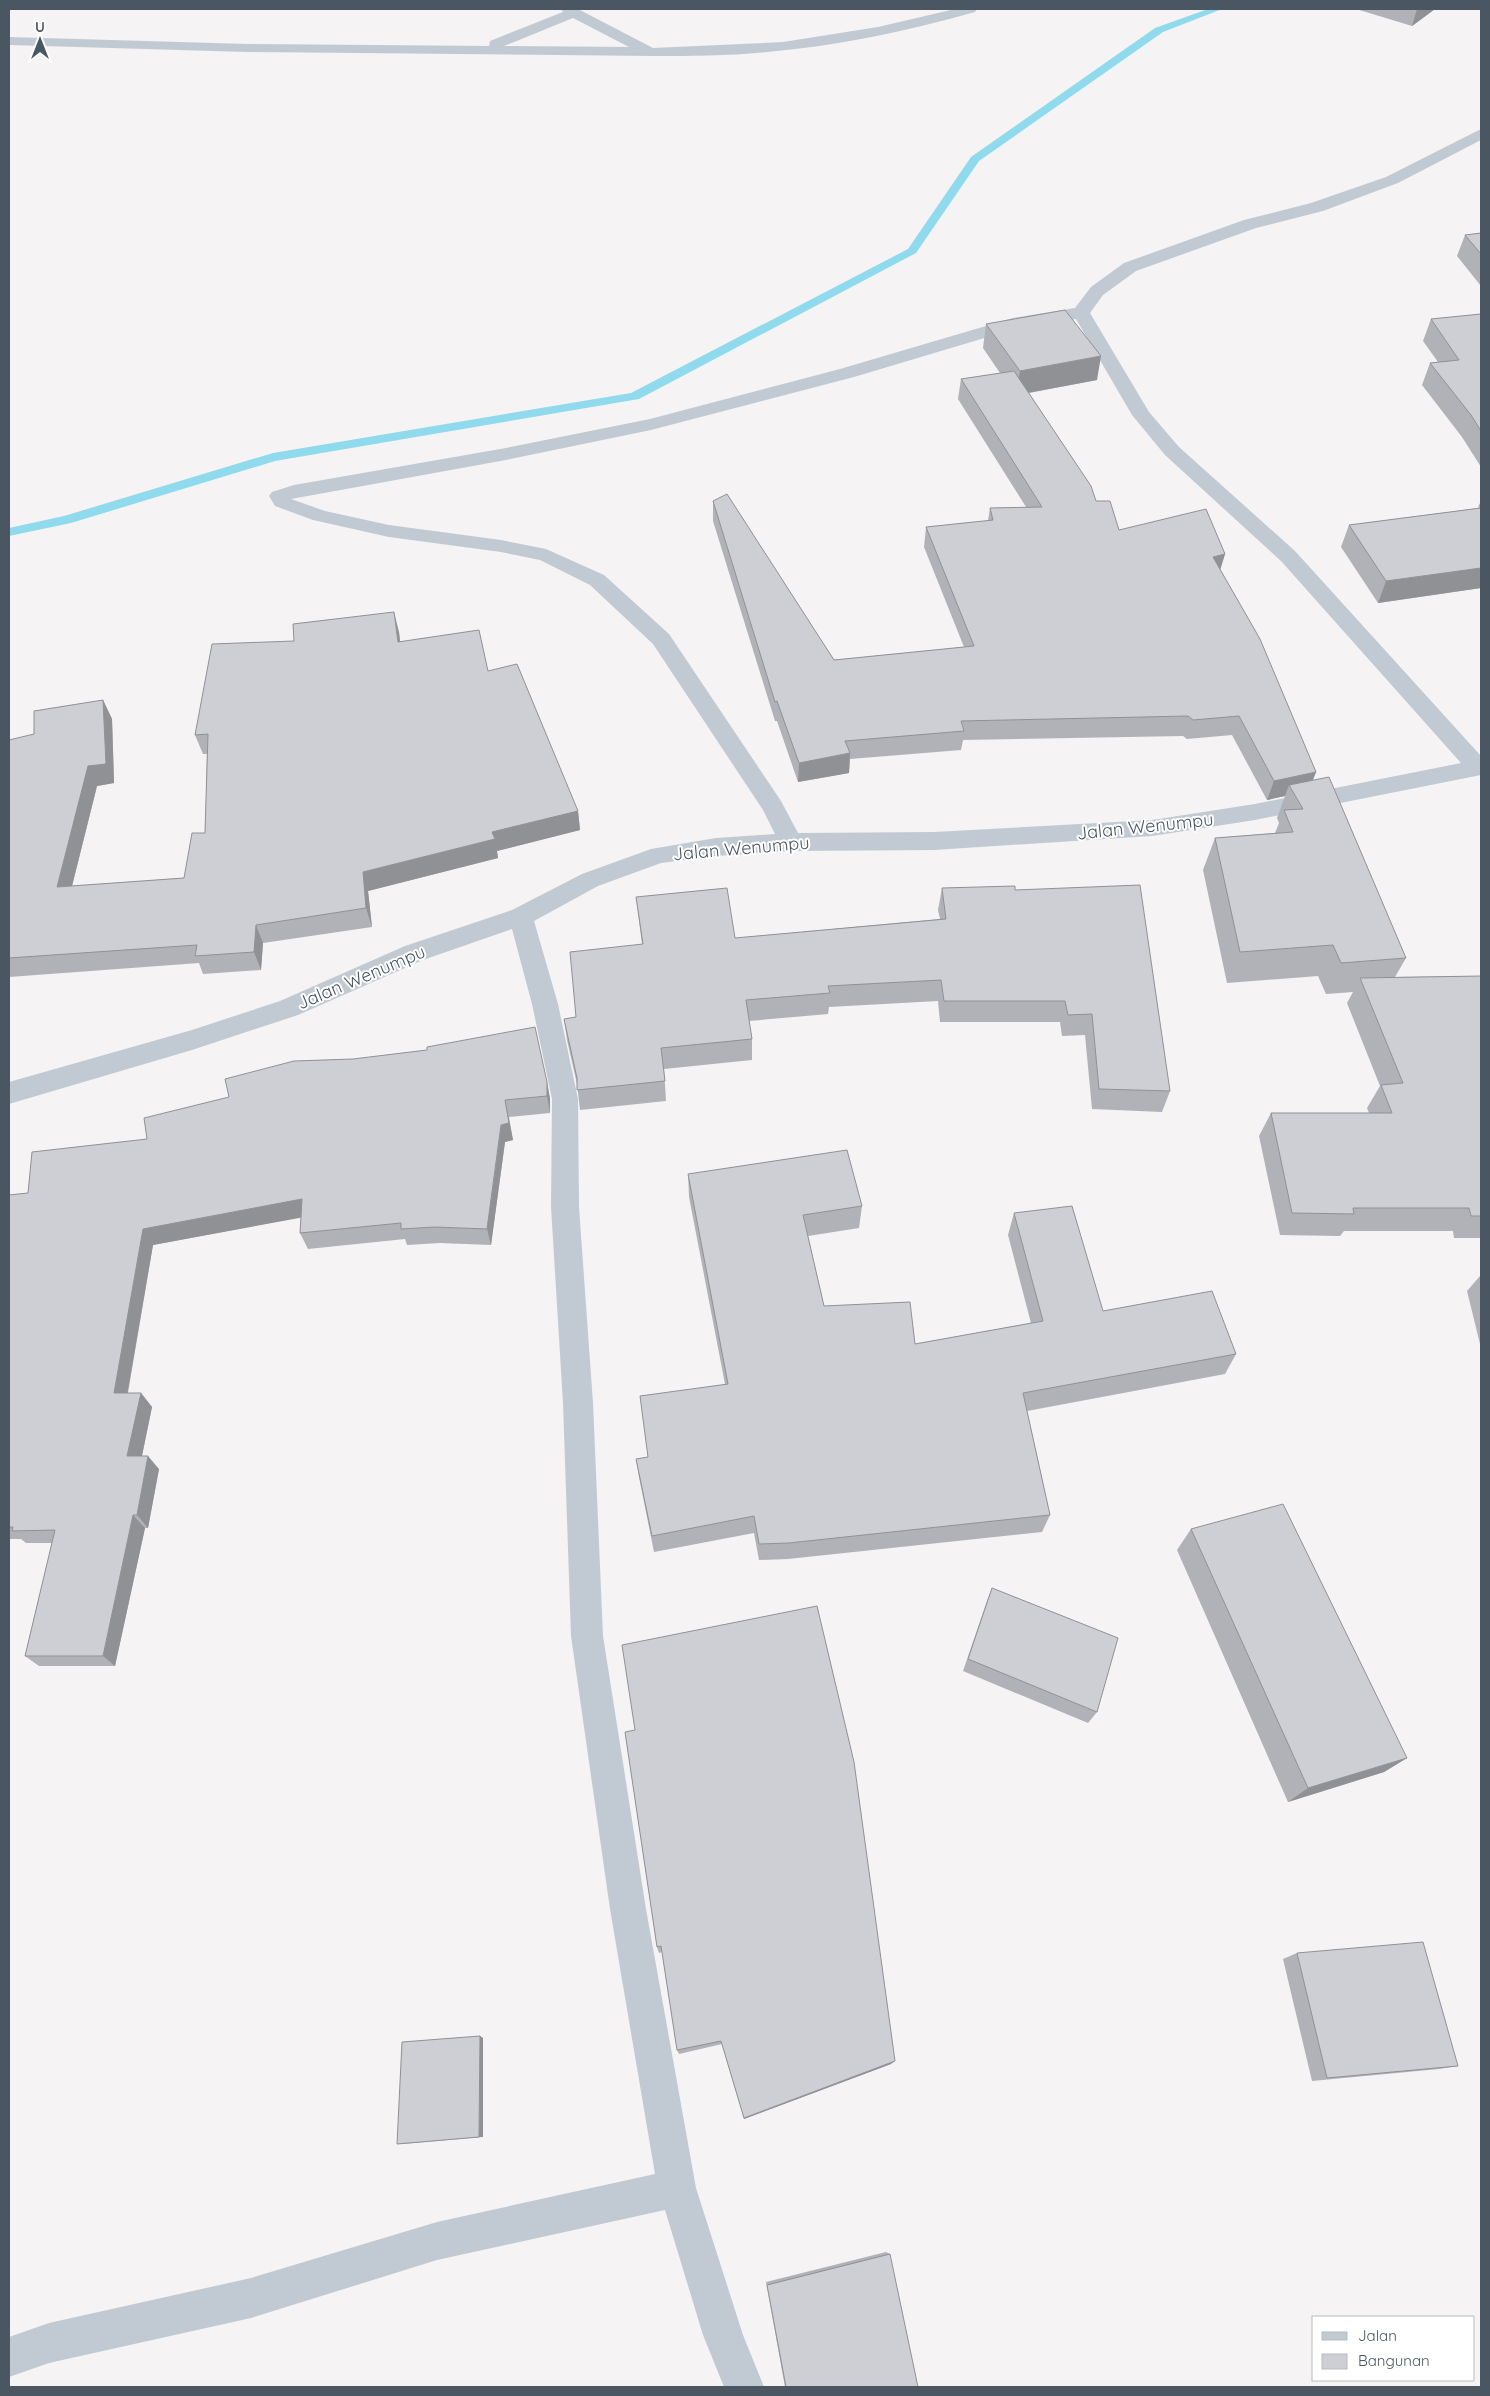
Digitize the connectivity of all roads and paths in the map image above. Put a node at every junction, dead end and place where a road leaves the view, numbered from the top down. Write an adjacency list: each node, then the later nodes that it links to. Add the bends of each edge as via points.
1 (970, 9): 5 (street, via 791,45)
2 (570, 11): 4 (street, via 520,36); 5 (street)
3 (9, 41): 4 (street)
4 (472, 50): 5 (street)
5 (653, 52)
6 (1481, 134): 7 (street, via 1392,180 1317,206 1250,224 1130,267 1097,291)
7 (1080, 313): 8 (street, via 1141,415 1172,451 1288,556); 9 (street, via 1010,324 847,373 651,424 506,454 294,490 280,496 282,502 320,516 389,531 501,546 546,556 597,580 661,639 773,807)
8 (1480, 767): 9 (street, Jalan Wenumpu, via 1255,812 1152,828 934,841)
9 (791, 842): 10 (street, Jalan Wenumpu, via 659,855 590,880)
10 (521, 917): 11 (street, Jalan Wenumpu, via 414,953 289,1008); 12 (street, via 545,1004 565,1099 565,1206 578,1403 587,1636 628,1909)
11 (9, 1093)
12 (677, 2188): 13 (street, via 437,2241 251,2298 50,2342); 14 (street, via 723,2335)
13 (9, 2357)
14 (744, 2387)

